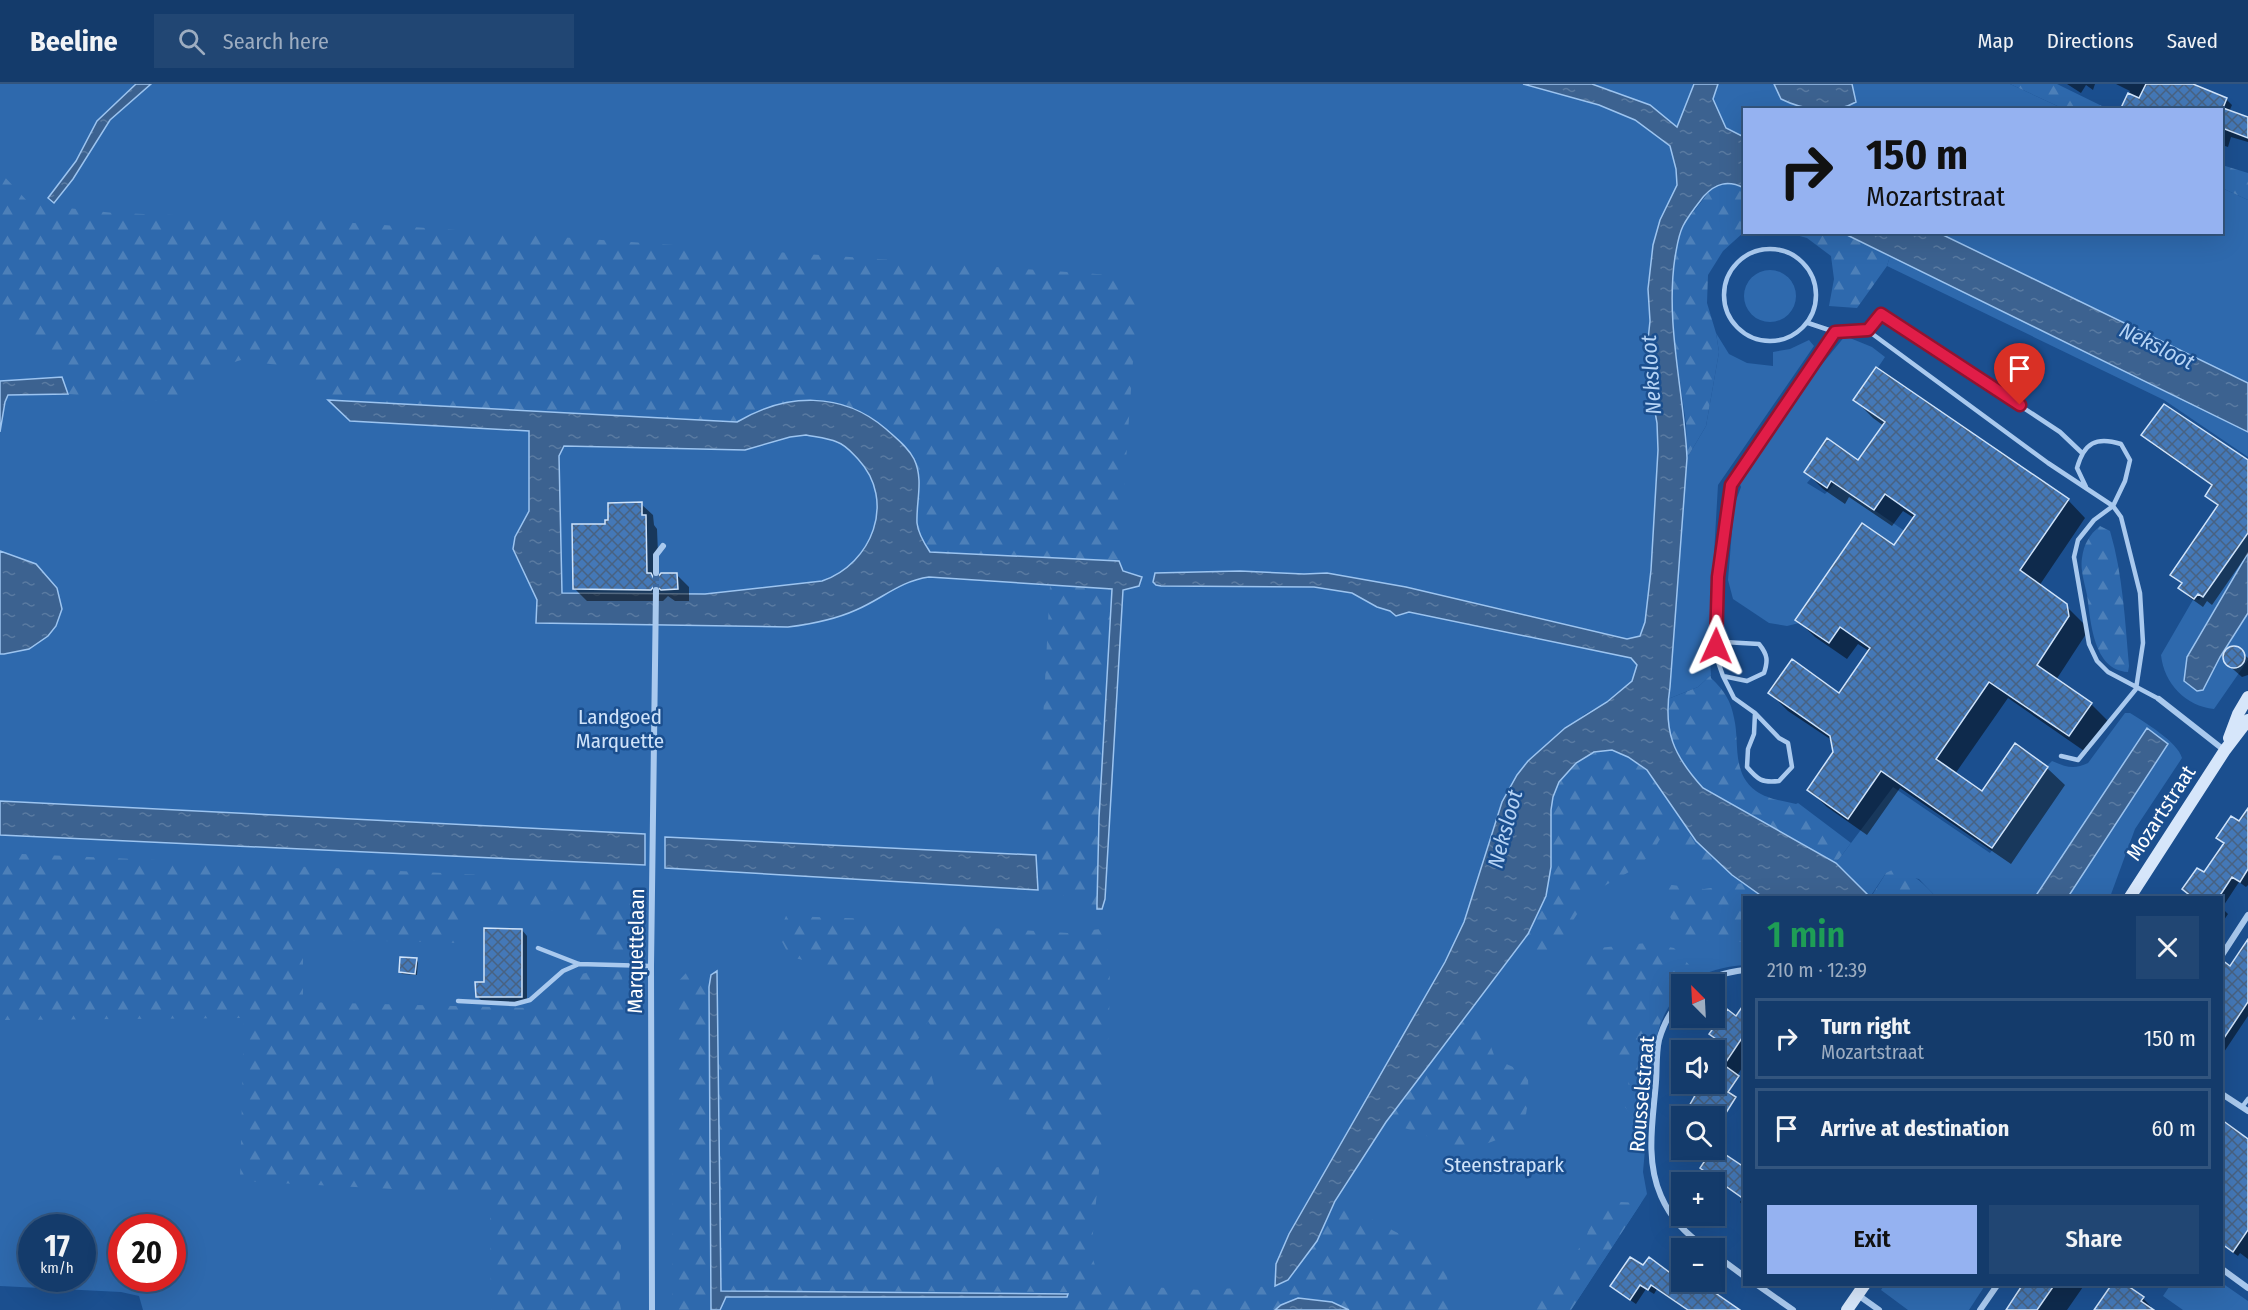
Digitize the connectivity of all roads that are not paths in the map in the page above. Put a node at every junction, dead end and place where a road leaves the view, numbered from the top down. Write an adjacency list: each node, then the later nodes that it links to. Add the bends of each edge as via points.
1 (1808, 323): 1 (lane, via 1816,300 1813,276 1797,258 1775,249 1767,250 1751,253 1732,268 1723,291 1725,307 1742,333 1765,342 1789,338); 3 (lane)
2 (1868, 330): 3 (lane); 4 (lane, via 1881,314 2060,432); 5 (lane)
3 (1835, 332): 10 (lane, via 1731,485 1718,577)
4 (2081, 452): 5 (lane, via 2077,468); 6 (lane, via 2095,441 2121,444 2130,460)
5 (2086, 487): 6 (lane)
6 (2113, 506): 12 (lane, via 2121,517 2140,593 2143,643); 12 (lane, via 2083,533 2074,557 2089,645 2108,672)
7 (663, 546): 8 (street, via 656,555)
8 (656, 573)
9 (656, 591): 24 (street, Marquettelaan)
10 (1716, 634): 11 (lane); 11 (lane, via 1724,642 1759,644 1768,662 1764,673 1747,681)
11 (1723, 676): 15 (lane, via 1734,698)
12 (2136, 689): 14 (lane); 18 (lane, via 2078,760)
13 (2248, 697): 17 (main road, Mozartstraat)
14 (2158, 699): 17 (street)
15 (1755, 713): 15 (lane, via 1747,767 1758,780 1779,781 1792,767 1788,743)
16 (2248, 720): 17 (main road, Mozartstraat)
17 (2225, 750): 19 (main road, Mozartstraat)
18 (2061, 756)
19 (2131, 896)
20 (2248, 915): 22 (street)
21 (538, 948): 23 (lane)
22 (2223, 953)
23 (579, 964): 24 (lane); 27 (lane, via 563,971 530,1000 515,1004)
24 (651, 966): 40 (street, Marquettelaan)
25 (1743, 970): 26 (street)
26 (1724, 974)
27 (458, 1001)
28 (1671, 1014): 32 (street, Rousselstraat, via 1659,1041 1651,1146 1653,1170 1670,1216)
29 (2223, 1095): 31 (street)
30 (2248, 1099): 31 (lane)
31 (2245, 1109)
32 (1691, 1238)
33 (1725, 1262): 35 (street)
34 (2223, 1270): 38 (street)
35 (1743, 1275)
36 (1759, 1286): 41 (street)
37 (1997, 1286): 44 (street)
38 (2248, 1288)
39 (1861, 1289): 42 (main road); 43 (street)
40 (652, 1310)
41 (1793, 1310)
42 (1847, 1310)
43 (1879, 1310)
44 (1980, 1310)

